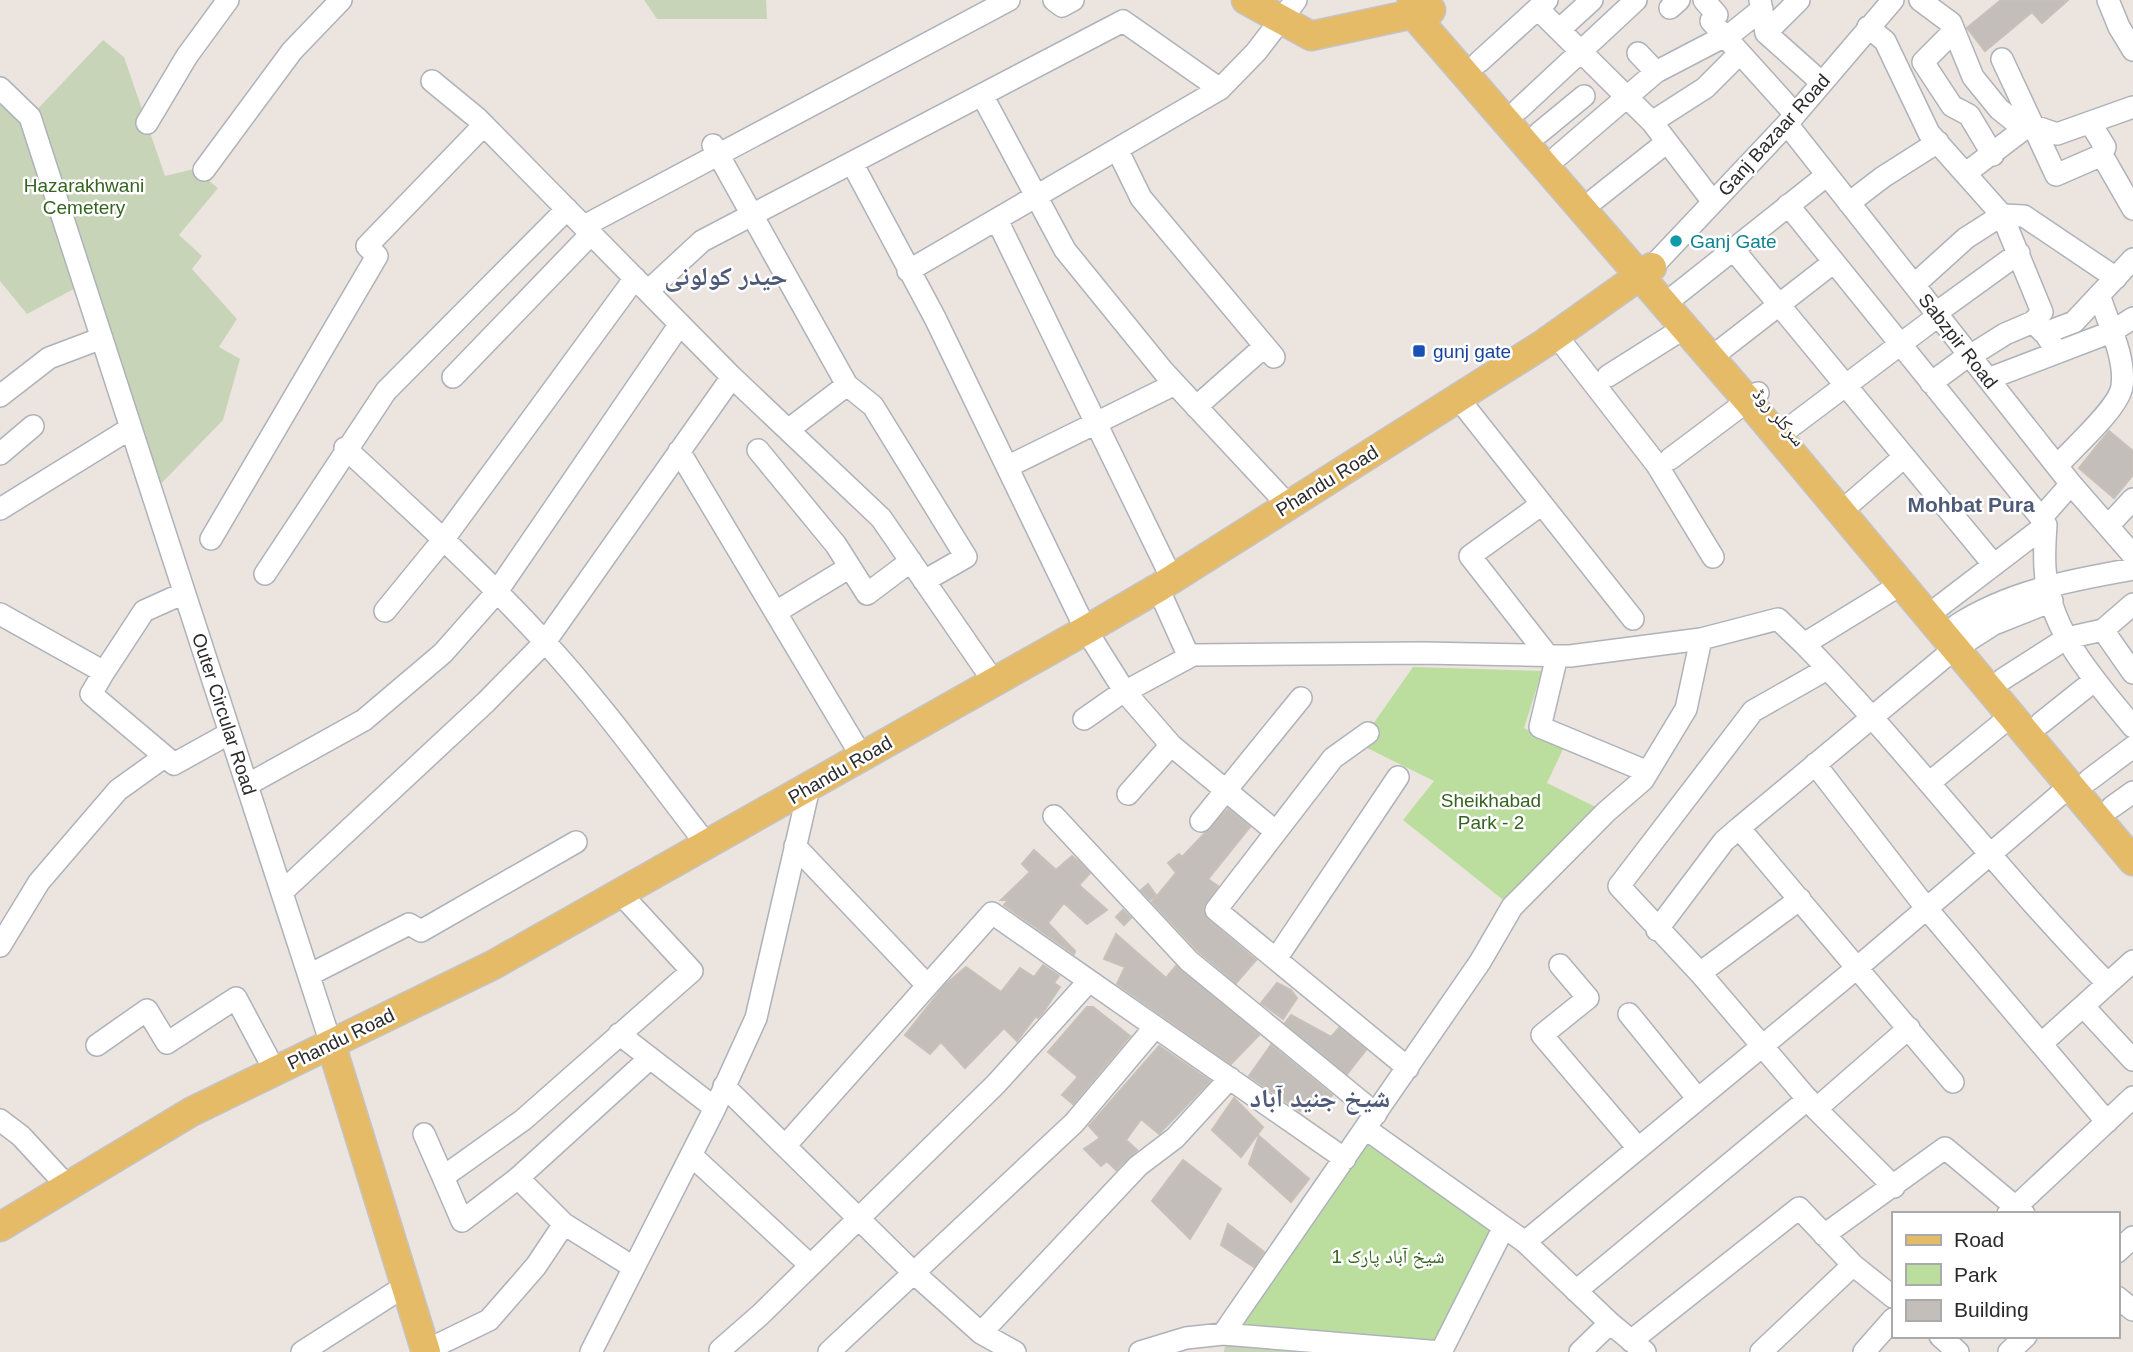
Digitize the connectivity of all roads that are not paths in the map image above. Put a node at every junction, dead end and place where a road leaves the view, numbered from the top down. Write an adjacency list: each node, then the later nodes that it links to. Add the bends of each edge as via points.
1 (228, 0): 42 (street)
2 (341, 0): 55 (street, via 292,51)
3 (1009, 0): 49 (street)
4 (1054, 0): 5 (street, via 1062,6)
5 (1073, 0)
6 (1246, 0): 17 (main road)
7 (1592, 0): 19 (street)
8 (1636, 0): 24 (street)
9 (1704, 0): 22 (street, Sabzpir Road, via 1717,15 1711,20)
10 (1799, 0): 21 (street)
11 (1893, 0): 18 (street, Ganj Bazaar Road)
12 (1920, 0): 20 (street, via 1951,23)
13 (2108, 0): 23 (street)
14 (1543, 4): 19 (street); 28 (street)
15 (1761, 4): 21 (street); 22 (street)
16 (1425, 6): 17 (main road, via 1311,36); 28 (main road, سرکلر روڈ); 74 (main road)
17 (1289, 10): 34 (street)
18 (1868, 27): 32 (street, Ganj Bazaar Road); 48 (street, via 1885,41 1929,133)
19 (1559, 30): 24 (street)
20 (1954, 31): 45 (street, via 1973,76 1999,109); 51 (street, via 1923,62 1952,106 1969,115)
21 (1766, 33): 32 (street)
22 (1730, 42): 27 (street); 35 (street); 40 (street, Sabzpir Road)
23 (2133, 50)
24 (1582, 52): 30 (street); 39 (street)
25 (1638, 53): 29 (street)
26 (2001, 59): 45 (street)
27 (1677, 61): 29 (street); 35 (street)
28 (1479, 62): 39 (main road, سرکلر روڈ)
29 (1657, 72): 37 (street)
30 (1605, 76): 37 (street); 46 (street, via 1590,102)
31 (432, 81): 44 (street)
32 (1821, 82): 40 (street, Ganj Bazaar Road)
33 (0, 88): 89 (street, Outer Circular Road, via 30,117)
34 (1220, 89): 36 (street, via 1123,21); 50 (street)
35 (1697, 93): 41 (street)
36 (982, 95): 54 (street); 59 (street)
37 (1627, 98): 41 (street); 53 (street)
38 (2133, 107): 43 (street)
39 (1519, 109): 46 (main road, سرکلر روڈ)
40 (1790, 118): 57 (street, Sabzpir Road); 61 (street, Ganj Bazaar Road)
41 (1652, 122): 47 (street)
42 (147, 123)
43 (2091, 124): 45 (street, via 2057,134); 52 (street, via 2105,147)
44 (484, 125): 64 (street); 128 (street, via 367,246 376,256)
45 (2029, 127): 51 (street); 52 (street, via 2056,175)
46 (1539, 133): 53 (main road, سرکلر روڈ)
47 (1667, 142): 60 (street); 61 (street)
48 (1938, 142): 56 (street); 62 (street)
49 (716, 150): 65 (street); 68 (street)
50 (1118, 151): 59 (street); 106 (street, via 1141,198 1270,351)
51 (1993, 155): 56 (street)
52 (2102, 155): 58 (street)
53 (1558, 156): 60 (main road, سرکلر روڈ)
54 (852, 163): 65 (street); 73 (street)
55 (204, 170)
56 (1966, 173): 66 (street)
57 (1827, 174): 62 (street, Sabzpir Road); 63 (street)
58 (2130, 197)
59 (1036, 198): 67 (street); 99 (street, via 1065,250)
60 (1595, 199): 74 (main road, سرکلر روڈ)
61 (1713, 202): 74 (street, Ganj Bazaar Road)
62 (1849, 203): 77 (street, Sabzpir Road)
63 (1788, 205): 69 (street); 72 (street)
64 (567, 209): 68 (street); 112 (street, via 386,391)
65 (752, 215): 76 (street, via 702,241); 100 (street)
66 (2002, 215): 70 (street); 75 (street, via 2024,216); 77 (street, via 1966,238)
67 (997, 220): 73 (street); 107 (street)
68 (587, 230): 76 (street); 95 (street)
69 (1733, 249): 78 (street); 80 (street)
70 (2019, 253): 81 (street); 88 (street, via 2042,312)
71 (2133, 258): 75 (street)
72 (1834, 262): 80 (street); 90 (street)
73 (908, 271): 119 (street)
74 (1646, 271): 78 (main road, سرکلر روڈ); 84 (main road); 87 (main road, Phandu Road)
75 (2122, 281): 79 (street)
76 (641, 284): 83 (street); 129 (street)
77 (1914, 285): 81 (street, Sabzpir Road)
78 (1676, 295): 91 (main road, سرکلر روڈ)
79 (2100, 297): 85 (street); 88 (street, via 2074,322)
80 (1780, 306): 91 (street); 101 (street)
81 (1937, 314): 90 (street); 92 (street, Sabzpir Road)
82 (2133, 318): 85 (street)
83 (680, 324): 96 (street); 141 (street)
84 (1685, 328): 94 (street); 104 (main road)
85 (2111, 332): 88 (street); 105 (street, via 2121,365)
86 (2005, 334): 88 (street); 92 (street); 93 (street)
87 (1556, 335): 103 (main road, Phandu Road); 131 (street, via 1657,466)
88 (2045, 336): 93 (street)
89 (102, 338): 102 (street, via 49,358); 109 (street, Outer Circular Road)
90 (1900, 344): 98 (street); 101 (street)
91 (1722, 349): 104 (main road, سرکلر روڈ)
92 (1970, 356): 97 (street, Sabzpir Road); 98 (street)
93 (2027, 362): 97 (street)
94 (1608, 376)
95 (453, 377)
96 (732, 377): 111 (street); 114 (street)
97 (1988, 379): 118 (street, Sabzpir Road)
98 (1931, 383): 126 (street)
99 (1175, 384): 106 (street); 107 (street)
100 (847, 385): 111 (street); 137 (street, via 873,406 966,557)
101 (1846, 386): 110 (street); 116 (street)
102 (0, 396)
103 (1458, 397): 123 (street); 124 (main road, Phandu Road)
104 (1754, 398): 110 (main road, سرکلر روڈ); 117 (street); 138 (main road)
105 (2123, 404): 118 (street)
106 (1196, 407): 124 (street)
107 (1095, 424): 119 (street); 139 (street)
108 (33, 426): 115 (street)
109 (131, 428): 125 (street); 140 (street, Outer Circular Road)
110 (1789, 428): 122 (main road, سرکلر روڈ)
111 (788, 430): 132 (street, via 881,518)
112 (345, 448): 129 (street); 136 (street)
113 (758, 450): 134 (street)
114 (680, 451): 145 (street); 153 (street)
115 (0, 454)
116 (1904, 457): 122 (street); 133 (street)
117 (1670, 458)
118 (2057, 466): 120 (street, Sabzpir Road)
119 (1007, 467): 148 (street)
120 (2071, 484): 126 (street); 127 (street, Sabzpir Road)
121 (2133, 499): 127 (street)
122 (1852, 502): 138 (main road, سرکلر روڈ)
123 (1542, 504): 147 (street); 155 (street, via 1470,556)
124 (1287, 505): 139 (main road, Phandu Road)
125 (0, 509)
126 (2043, 522): 133 (street); 142 (street)
127 (2108, 526): 130 (street, Sabzpir Road)
128 (211, 539)
129 (443, 540): 141 (street); 144 (street)
130 (2133, 555)
131 (1713, 557)
132 (911, 561): 134 (street, via 867,594); 137 (street)
133 (1994, 565): 149 (street)
134 (850, 567): 145 (street)
135 (2133, 569): 142 (street)
136 (265, 574)
137 (924, 581): 162 (street)
138 (1908, 581): 149 (main road, سرکلر روڈ); 149 (main road); 154 (street)
139 (1165, 583): 148 (main road, Phandu Road); 156 (street)
140 (184, 593): 158 (street, via 144,611); 170 (street, Outer Circular Road)
141 (496, 593): 153 (street); 181 (street, via 443,653 364,720)
142 (2050, 593): 149 (street, via 1979,611); 151 (street)
143 (2133, 604): 150 (street)
144 (385, 611)
145 (776, 612): 175 (street)
146 (0, 614): 158 (street)
147 (1633, 619)
148 (1086, 630): 162 (main road, Phandu Road); 163 (street)
149 (1955, 630): 160 (main road, سرکلر روڈ); 165 (main road); 166 (street)
150 (2103, 630): 151 (street); 159 (street)
151 (2067, 638): 160 (street); 161 (street)
152 (1701, 639): 154 (street, via 1778,619); 155 (street); 177 (street, via 1686,709)
153 (545, 642): 192 (street); 196 (street)
154 (1804, 644): 157 (street)
155 (1553, 656): 156 (street); 177 (street, via 1540,727)
156 (1189, 657): 163 (street)
157 (1827, 669): 166 (street); 200 (street, via 1753,711 1619,886)
158 (104, 672): 174 (street, via 91,694)
159 (2133, 673)
160 (2003, 679): 168 (main road, سرکلر روڈ)
161 (2095, 680): 168 (street); 169 (street)
162 (994, 682): 175 (main road, Phandu Road)
163 (1125, 692): 167 (street); 172 (street)
164 (1301, 698): 183 (street)
165 (2011, 716): 179 (main road); 180 (street)
166 (1874, 717): 176 (street); 180 (street)
167 (1084, 719)
168 (2040, 723): 179 (main road, سرکلر روڈ)
169 (2133, 727)
170 (230, 733): 174 (street, via 174,764); 181 (street, Outer Circular Road)
171 (1368, 733): 189 (street, via 1333,758)
172 (1171, 744): 183 (street); 184 (street)
173 (2133, 747): 179 (street)
174 (164, 757): 201 (street, via 118,790 39,882)
175 (862, 757): 182 (main road, Phandu Road)
176 (1815, 764): 188 (street); 199 (street)
177 (1648, 772): 222 (street, via 1512,907)
178 (1398, 777): 202 (street)
179 (2081, 780): 185 (main road, سرکلر روڈ); 194 (street); 195 (main road)
180 (1929, 783): 194 (street)
181 (247, 785): 196 (street, Outer Circular Road)
182 (809, 788): 192 (main road, Phandu Road); 193 (street)
183 (1225, 790): 187 (street); 189 (street)
184 (1128, 794)
185 (2122, 799): 190 (main road, سرکلر روڈ)
186 (1054, 816): 232 (street, via 1189,961)
187 (1201, 821)
188 (1739, 828): 198 (street); 200 (street, via 1724,841)
189 (1275, 831): 202 (street, via 1216,911)
190 (2133, 832)
191 (576, 842): 207 (street, via 421,931 409,924)
192 (707, 845): 197 (main road, Phandu Road)
193 (795, 846): 210 (street); 226 (street, via 756,1018)
194 (1990, 855): 199 (street); 209 (street)
195 (2133, 861)
196 (282, 892): 207 (street, Outer Circular Road)
197 (621, 894): 215 (street, via 692,971); 216 (main road, Phandu Road, via 493,965)
198 (1800, 899): 205 (street); 206 (street)
199 (1927, 909): 205 (street); 217 (street)
200 (1657, 930): 206 (street)
201 (0, 946)
202 (1276, 960): 222 (street)
203 (2133, 961): 209 (street)
204 (1560, 965): 236 (street, via 1588,998 1542,1035)
205 (1858, 967): 214 (street); 219 (street)
206 (1700, 974): 219 (street)
207 (309, 975): 216 (street, Outer Circular Road)
208 (1089, 981): 210 (street, via 992,913); 213 (street); 244 (street, via 996,1084)
209 (2107, 983): 211 (street)
210 (927, 985): 235 (street)
211 (2083, 1006): 217 (street); 221 (street)
212 (1629, 1014): 228 (street)
213 (1155, 1027): 224 (street); 255 (street, via 1074,1123)
214 (1909, 1028): 225 (street); 229 (street)
215 (619, 1034): 220 (street); 239 (street, via 523,1120)
216 (331, 1044): 223 (main road, Phandu Road); 256 (main road, Outer Circular Road)
217 (2041, 1044): 233 (street)
218 (97, 1045): 223 (street, via 147,1010 167,1043 236,998)
219 (1761, 1047): 228 (street); 229 (street)
220 (649, 1059): 230 (street); 240 (street)
221 (2133, 1060)
222 (1408, 1068): 232 (street)
223 (275, 1071): 241 (main road, Phandu Road, via 191,1112)
224 (1230, 1078): 238 (street); 263 (street, via 1175,1138 1138,1166)
225 (1953, 1082)
226 (724, 1086): 230 (street); 235 (street)
227 (2133, 1097): 233 (street)
228 (1698, 1099): 236 (street)
229 (1812, 1104): 242 (street); 257 (street)
230 (715, 1108): 237 (street)
231 (0, 1120): 241 (street)
232 (1371, 1121): 238 (street); 247 (street)
233 (2107, 1122): 243 (street)
234 (424, 1133): 239 (street)
235 (785, 1146): 244 (street)
236 (1638, 1148): 250 (street)
237 (691, 1155): 252 (street); 254 (street)
238 (1346, 1159): 264 (street)
239 (443, 1177): 240 (street, via 463,1221)
240 (518, 1178): 245 (street)
241 (68, 1187): 246 (main road, Phandu Road)
242 (1894, 1187): 243 (street, via 1945,1148); 248 (street)
243 (2016, 1211)
244 (859, 1217): 252 (street); 255 (street)
245 (564, 1224): 254 (street); 270 (street, via 536,1266 489,1320)
246 (0, 1227)
247 (1504, 1227): 250 (street); 264 (street, via 1441,1352)
248 (1824, 1236): 253 (street); 267 (street, via 1799,1208)
249 (2133, 1237): 251 (street)
250 (1525, 1242): 257 (street)
251 (2119, 1250)
252 (810, 1265): 268 (street)
253 (1853, 1265): 258 (street); 276 (street)
254 (633, 1267): 271 (street)
255 (915, 1273): 263 (street); 272 (street)
256 (405, 1286): 269 (street); 270 (main road, Outer Circular Road)
257 (1576, 1291): 262 (street)
258 (1892, 1296)
259 (2119, 1299): 260 (street)
260 (2133, 1310)
261 (1892, 1320): 277 (street)
262 (1610, 1323): 267 (street); 275 (street)
263 (981, 1333): 273 (street)
264 (1223, 1334): 274 (street, via 1186,1338)
265 (1942, 1338): 278 (street)
266 (2024, 1338): 279 (street)
267 (1638, 1347)
268 (720, 1350)
269 (302, 1352)
270 (426, 1352)
271 (591, 1352)
272 (829, 1352)
273 (1016, 1352)
274 (1140, 1352)
275 (1580, 1352)
276 (1761, 1352)
277 (1864, 1352)
278 (1958, 1352)
279 (2010, 1352)

